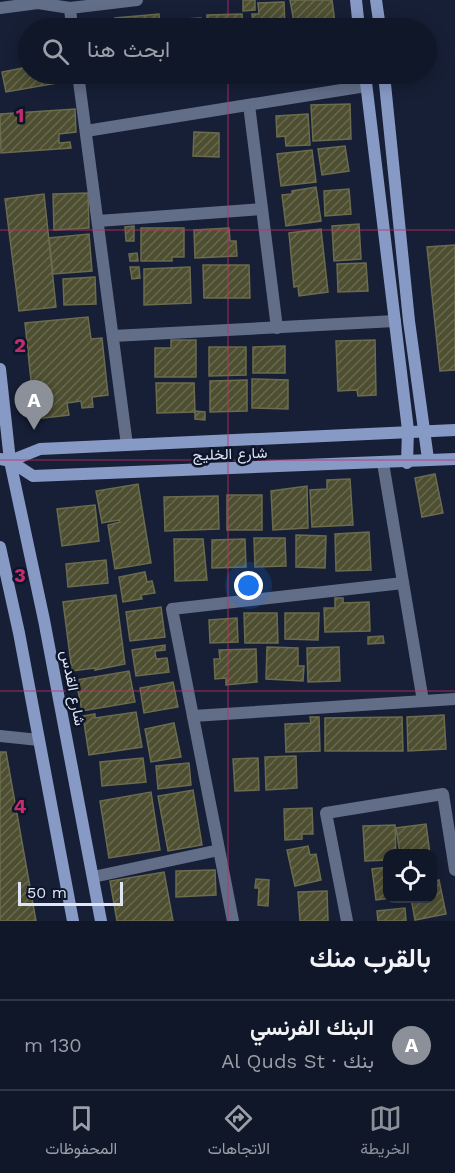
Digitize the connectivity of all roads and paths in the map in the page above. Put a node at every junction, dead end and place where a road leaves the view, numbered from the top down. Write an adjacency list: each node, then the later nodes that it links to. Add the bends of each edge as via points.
1 (137, 0): 5 (street)
2 (356, 0): 7 (street)
3 (376, 0): 8 (street)
4 (0, 8): 5 (street, via 38,3)
5 (70, 8): 6 (street)
6 (71, 18)
7 (358, 18)
8 (379, 18)
9 (79, 84): 14 (street)
10 (347, 84): 13 (street)
11 (366, 84): 17 (street)
12 (385, 84): 23 (street, via 409,321)
13 (249, 105): 14 (street); 15 (street)
14 (86, 131): 16 (street)
15 (262, 209): 16 (street); 18 (street)
16 (98, 221): 19 (street)
17 (395, 321): 18 (street); 21 (street)
18 (277, 328): 19 (street)
19 (113, 336): 24 (street)
20 (0, 369): 27 (street, شارع القدس)
21 (408, 430): 23 (street); 24 (street); 28 (street)
22 (455, 430): 23 (street)
23 (426, 431): 25 (street)
24 (127, 445): 27 (street, via 40,449)
25 (428, 459): 26 (street, شارع الخليج); 28 (street, شارع الخليج)
26 (455, 459)
27 (5, 460): 29 (street, شارع الخليج, via 33,476); 39 (street, شارع القدس, via 44,620)
28 (407, 462): 29 (street, شارع الخليج)
29 (383, 464): 31 (street)
30 (0, 547): 36 (street)
31 (403, 583): 33 (street); 34 (street, via 172,609)
32 (455, 699): 33 (street)
33 (423, 701): 34 (street)
34 (193, 716): 37 (street)
35 (0, 736): 36 (street)
36 (39, 740): 40 (street)
37 (219, 850): 39 (street); 42 (street)
38 (455, 870): 43 (street, via 443,794 326,813)
39 (93, 877): 41 (street, شارع القدس)
40 (73, 921)
41 (102, 921)
42 (233, 921)
43 (347, 921)

